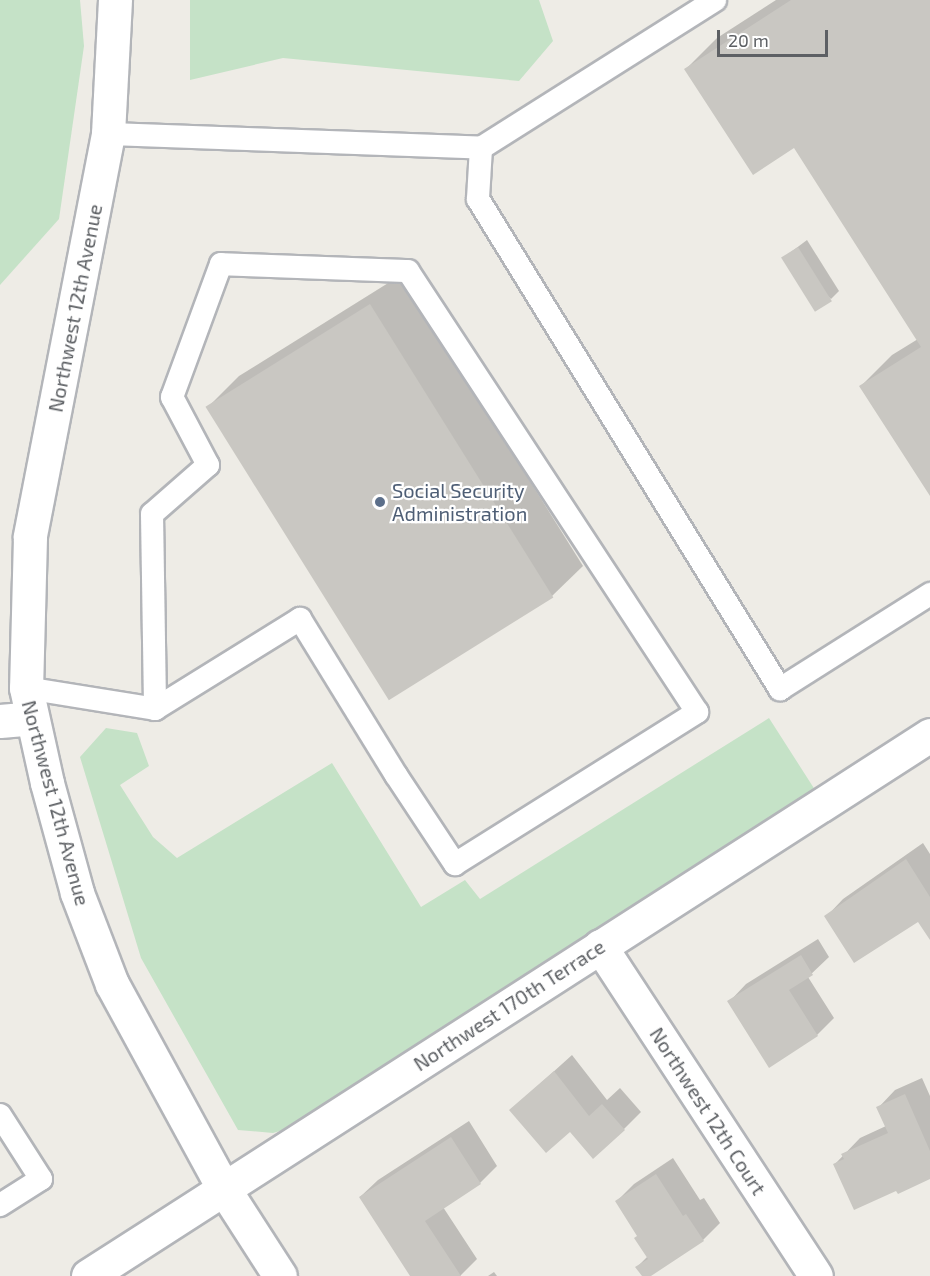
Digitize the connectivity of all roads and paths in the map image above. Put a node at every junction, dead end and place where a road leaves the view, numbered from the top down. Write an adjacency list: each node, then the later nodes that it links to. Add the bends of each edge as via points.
1 (115, 0): 3 (street, Northwest 12th Avenue)
2 (700, 4): 4 (lane)
3 (108, 134): 4 (lane); 6 (street, Northwest 12th Avenue, via 30,537)
4 (481, 148): 5 (lane, via 478,198 780,689)
5 (930, 594)
6 (21, 684): 7 (lane); 8 (street); 12 (street, Northwest 12th Avenue, via 77,893 112,984)
7 (155, 709): 7 (lane, via 300,619 455,864 697,712 408,271 221,264 172,397 208,465 152,514)
8 (0, 721)
9 (930, 735): 10 (street, Northwest 170th Terrace)
10 (600, 946): 12 (street, Northwest 170th Terrace); 16 (street, Northwest 12th Court)
11 (0, 1115): 13 (lane, via 41,1179)
12 (224, 1189): 14 (street, Northwest 170th Terrace); 15 (street, Northwest 12th Avenue)
13 (0, 1205)
14 (88, 1276)
15 (280, 1276)
16 (816, 1276)

